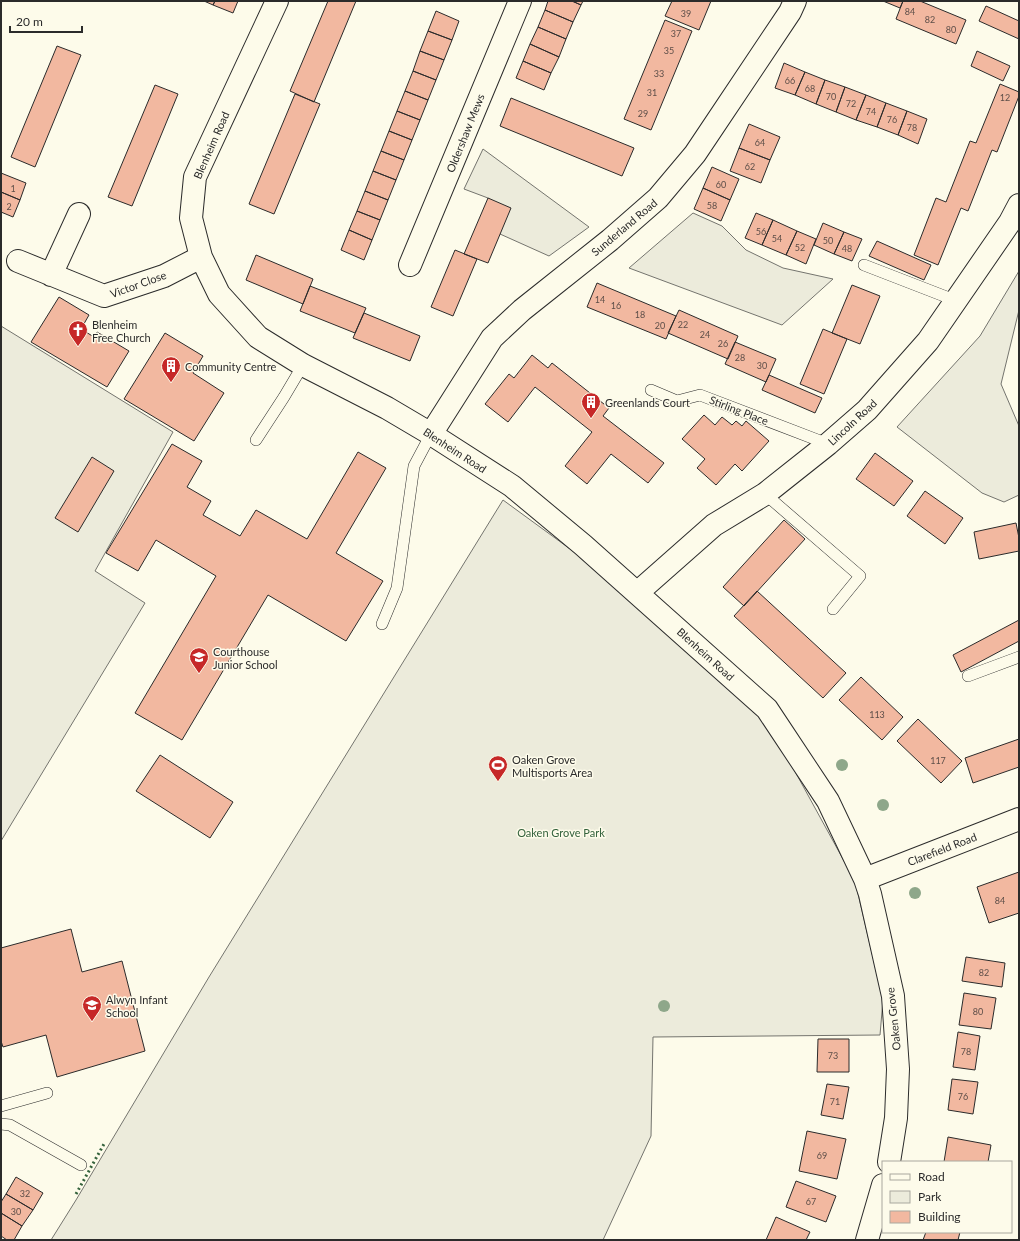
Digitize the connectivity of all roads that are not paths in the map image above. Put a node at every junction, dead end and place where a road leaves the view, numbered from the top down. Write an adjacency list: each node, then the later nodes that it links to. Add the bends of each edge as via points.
1 (277, 1): 6 (street, Blenheim Road, via 195,177 190,218)
2 (520, 1): 8 (street, Oldershaw Mews)
3 (795, 1): 14 (street, Sunderland Road, via 695,154 658,198 522,310 492,338)
4 (1019, 205): 11 (street, Lincoln Road)
5 (79, 214): 10 (street)
6 (200, 257): 10 (street, Victor Close, via 164,276 104,296); 12 (street, Blenheim Road, via 219,294 258,337)
7 (18, 261): 10 (street, Victor Close)
8 (410, 265)
9 (864, 265): 11 (lane)
10 (51, 274)
11 (957, 300): 16 (street, Lincoln Road, via 928,341 867,410)
12 (303, 365): 14 (street, Blenheim Road, via 387,408); 15 (lane)
13 (651, 390): 16 (lane, Stirling Place, via 677,401 700,394)
14 (431, 434): 18 (street, Blenheim Road, via 512,486); 20 (lane, via 414,466 397,588)
15 (256, 440)
16 (828, 444): 17 (street, Lincoln Road)
17 (765, 494): 18 (street, Lincoln Road, via 714,525); 19 (lane, via 860,576)
18 (637, 593): 24 (street, Blenheim Road, via 767,709 828,801)
19 (833, 609)
20 (382, 624)
21 (1019, 657): 22 (lane)
22 (968, 676)
23 (1019, 819): 24 (street, Clarefield Road)
24 (865, 879): 28 (street, Oaken Grove, via 893,996 898,1069 896,1118)
25 (47, 1093): 26 (lane)
26 (1, 1106)
27 (1, 1124): 29 (lane, via 15,1127)
28 (889, 1161)
29 (81, 1165)
30 (882, 1188): 31 (street)
31 (867, 1240)

